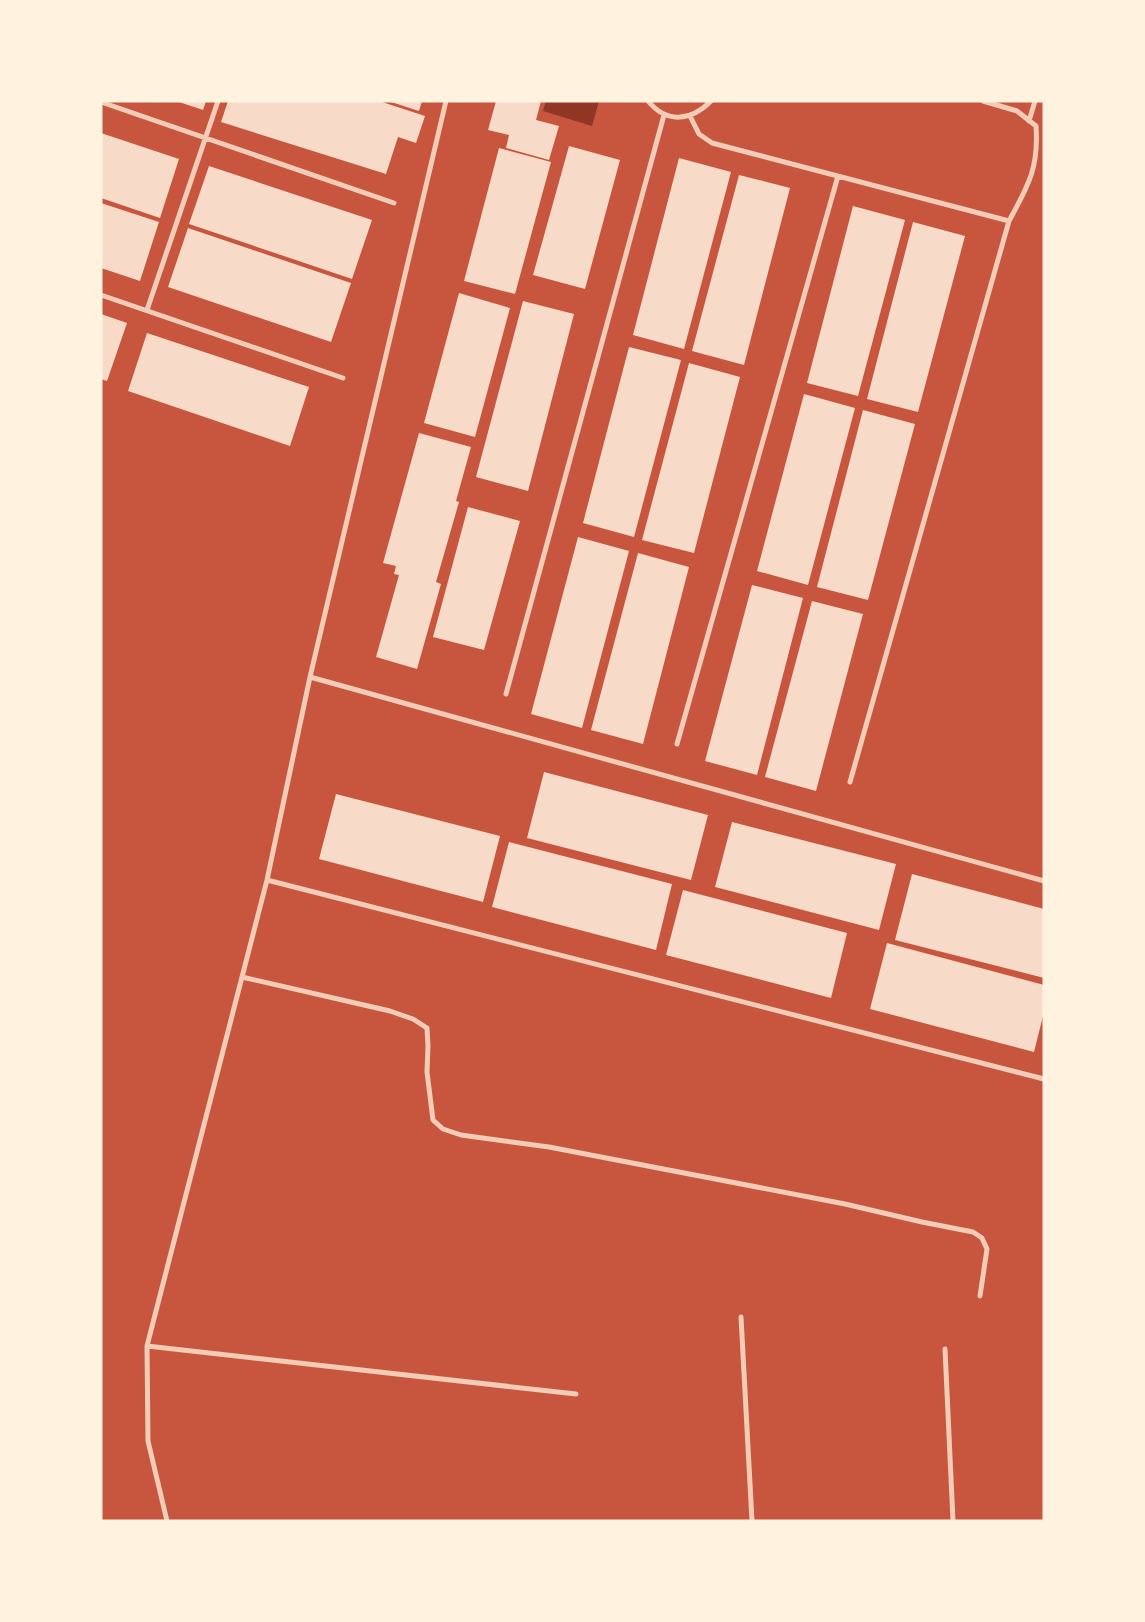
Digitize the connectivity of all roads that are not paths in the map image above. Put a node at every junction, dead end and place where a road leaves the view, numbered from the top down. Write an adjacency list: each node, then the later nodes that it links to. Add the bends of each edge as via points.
1 (218, 101): 11 (street)
2 (446, 101): 18 (street)
3 (648, 101): 8 (street)
4 (711, 101): 9 (street)
5 (983, 101): 10 (street, via 1017,111)
6 (1035, 101): 10 (street)
7 (101, 102): 11 (street)
8 (664, 114): 9 (street); 19 (street)
9 (690, 116): 12 (street, via 699,134 712,143)
10 (1029, 121): 14 (street, via 1036,126 1037,149 1030,182)
11 (206, 138): 13 (street); 16 (street)
12 (838, 176): 14 (street); 20 (street)
13 (394, 203)
14 (1009, 221): 21 (street)
15 (101, 294): 16 (street)
16 (146, 310): 17 (street)
17 (343, 378)
18 (310, 677): 22 (street); 23 (street)
19 (506, 694)
20 (677, 744)
21 (850, 782)
22 (267, 880): 24 (street); 25 (street)
23 (1044, 881)
24 (242, 977): 26 (street, via 390,1010 427,1028 427,1072 433,1120 443,1129 461,1135 549,1147 836,1202 973,1232 982,1238 987,1249); 28 (street)
25 (1044, 1079)
26 (980, 1296)
27 (741, 1316): 32 (street)
28 (147, 1346): 30 (street); 31 (street, via 148,1441)
29 (946, 1349): 33 (street)
30 (576, 1394)
31 (167, 1521)
32 (752, 1521)
33 (953, 1521)

